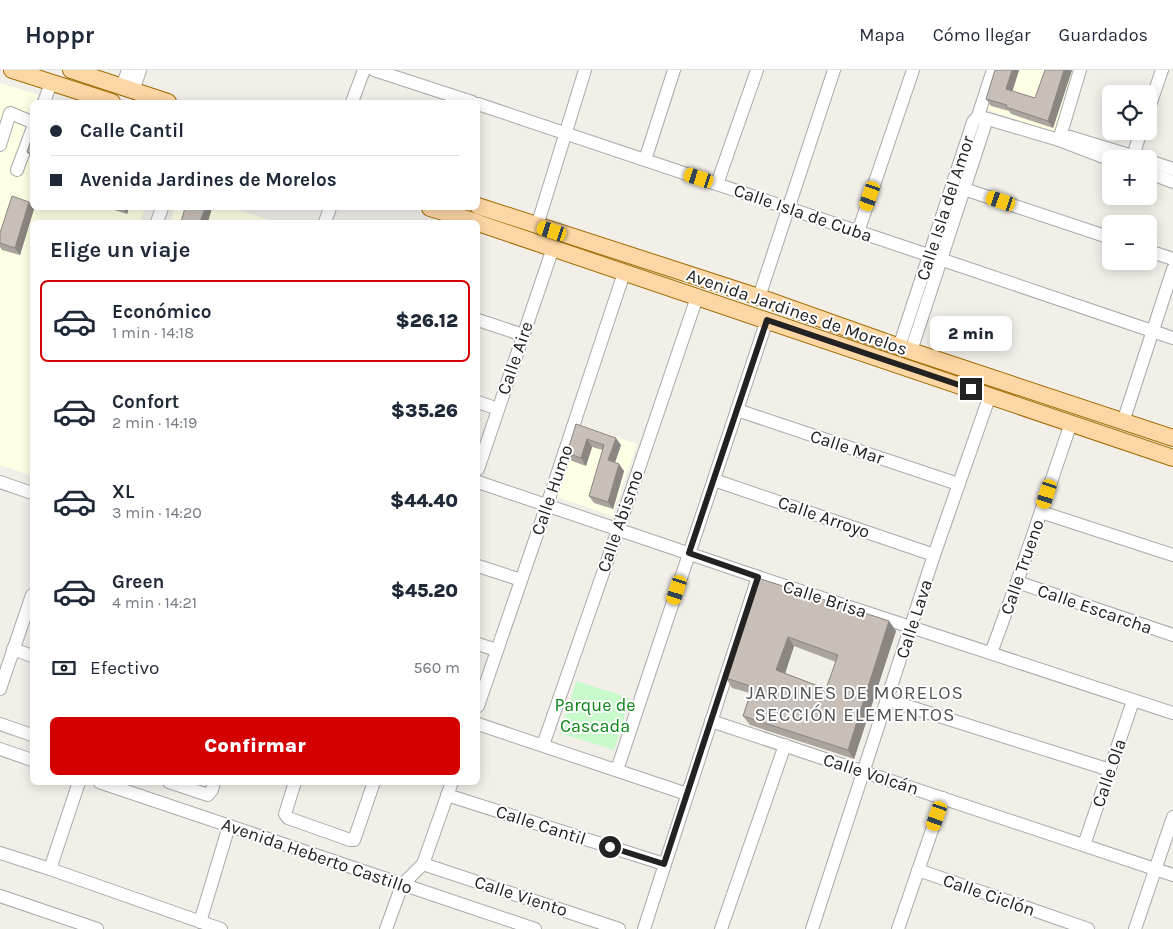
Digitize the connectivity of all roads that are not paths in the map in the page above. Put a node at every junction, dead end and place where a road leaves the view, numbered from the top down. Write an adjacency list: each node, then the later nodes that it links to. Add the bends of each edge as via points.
1 (12, 70): 15 (main road)
2 (70, 70): 17 (main road)
3 (128, 70): 17 (street)
4 (140, 70): 17 (street)
5 (364, 70): 21 (street)
6 (374, 70): 22 (street)
7 (585, 70): 26 (street)
8 (674, 70): 32 (street)
9 (757, 70): 38 (street)
10 (834, 70): 41 (street)
11 (913, 70): 47 (street)
12 (993, 70): 24 (street, Calle Isla del Amor)
13 (1080, 70): 28 (street)
14 (1162, 70): 16 (street)
15 (51, 83): 18 (street); 19 (main road)
16 (1157, 85)
17 (127, 89): 20 (main road)
18 (45, 100)
19 (106, 100)
20 (162, 100)
21 (353, 100)
22 (466, 100)
23 (480, 105): 26 (street, Calle Isla de Cuba)
24 (982, 118): 28 (street); 39 (street, Calle Isla del Amor); 44 (street, Calle Isla del Amor, via 973,122)
25 (30, 121): 29 (street, via 10,113)
26 (564, 133): 32 (street, Calle Isla de Cuba); 46 (street)
27 (30, 135): 35 (street)
28 (1060, 137): 30 (street); 31 (street)
29 (0, 145)
30 (1110, 150)
31 (1102, 156)
32 (644, 160): 38 (street, Calle Isla de Cuba)
33 (1157, 164): 34 (street)
34 (1173, 169)
35 (17, 170)
36 (1157, 176): 37 (street)
37 (1173, 182)
38 (718, 184): 41 (street, Calle Isla de Cuba)
39 (964, 189): 44 (street, Calle Isla del Amor); 48 (street)
40 (480, 207): 46 (main road, Avenida Jardines de Morelos)
41 (787, 208): 47 (street, Calle Isla de Cuba); 59 (street)
42 (436, 210): 43 (main road, Avenida Jardines de Morelos)
43 (468, 220)
44 (946, 222): 52 (street, Calle Isla del Amor)
45 (480, 224): 50 (main road, Avenida Jardines de Morelos)
46 (537, 226): 49 (main road, Avenida Jardines de Morelos)
47 (858, 232): 52 (street, Calle Isla de Cuba)
48 (1102, 235)
49 (596, 245): 54 (main road); 57 (main road, Avenida Jardines de Morelos)
50 (553, 248): 54 (main road, Avenida Jardines de Morelos); 64 (street, Calle Aire)
51 (1157, 254): 53 (street)
52 (934, 257): 63 (street, Calle Isla de Cuba); 66 (street, Calle Isla del Amor)
53 (1173, 259)
54 (590, 261): 56 (main road, Avenida Jardines de Morelos)
55 (1173, 269): 63 (street)
56 (624, 273): 58 (main road, Avenida Jardines de Morelos); 83 (street, Calle Humo)
57 (732, 289): 59 (main road, Avenida Jardines de Morelos); 60 (main road)
58 (696, 297): 60 (main road, Avenida Jardines de Morelos); 85 (street, Calle Abismo)
59 (759, 297): 66 (main road, Avenida Jardines de Morelos)
60 (726, 307): 61 (main road, Avenida Jardines de Morelos)
61 (767, 320): 67 (main road, Avenida Jardines de Morelos); 70 (street)
62 (480, 321): 64 (street)
63 (1153, 331): 65 (street, Calle Isla de Cuba); 71 (street)
64 (523, 335): 69 (street, Calle Aire)
65 (1173, 338)
66 (905, 349): 71 (main road, Avenida Jardines de Morelos)
67 (990, 395): 72 (main road, Avenida Jardines de Morelos); 81 (street, Calle Lava)
68 (480, 403): 69 (street)
69 (498, 409): 77 (street, Calle Aire)
70 (737, 410): 78 (street); 81 (street, Calle Mar)
71 (1123, 422): 73 (main road, Avenida Jardines de Morelos)
72 (1071, 423): 75 (main road, Avenida Jardines de Morelos); 84 (street, Calle Trueno)
73 (1146, 429): 74 (main road, Avenida Jardines de Morelos); 75 (main road)
74 (1173, 438)
75 (1141, 447): 76 (main road, Avenida Jardines de Morelos)
76 (1173, 458)
77 (480, 463)
78 (714, 480): 86 (street); 87 (street, Calle Arroyo)
79 (0, 482): 82 (street)
80 (480, 483): 83 (street, Calle Brisa)
81 (958, 484): 87 (street, Calle Lava)
82 (30, 492)
83 (547, 505): 85 (street, Calle Brisa); 91 (street, Calle Humo)
84 (1041, 512): 88 (street); 92 (street, Calle Trueno)
85 (618, 530): 86 (street, Calle Brisa); 111 (street, Calle Abismo)
86 (689, 553): 90 (street, Calle Brisa); 114 (street)
87 (934, 555): 94 (street, Calle Lava)
88 (1173, 555)
89 (480, 567): 91 (street)
90 (758, 577): 94 (street, Calle Brisa); 106 (street)
91 (520, 580): 98 (street, Calle Humo)
92 (1017, 582): 95 (street, Calle Escarcha); 99 (street, Calle Trueno)
93 (30, 601): 97 (street)
94 (911, 627): 99 (street, Calle Brisa); 103 (street, Calle Lava)
95 (1173, 635)
96 (480, 645): 98 (street)
97 (13, 649): 100 (street); 101 (street)
98 (496, 650): 102 (street, Calle Humo)
99 (991, 653): 104 (street, Calle Brisa)
100 (30, 655)
101 (0, 689)
102 (480, 700)
103 (888, 700): 115 (street); 116 (street, Calle Lava)
104 (1134, 700): 105 (street, Calle Brisa); 115 (street, Calle Ola)
105 (1173, 713)
106 (711, 721): 110 (street, Calle Volcán); 124 (street)
107 (0, 724): 109 (street)
108 (480, 725): 111 (street)
109 (30, 734)
110 (785, 745): 116 (street, Calle Volcán); 146 (street)
111 (543, 746): 114 (street)
112 (0, 749): 113 (street)
113 (30, 759)
114 (617, 770): 124 (street)
115 (1110, 770): 129 (street, Calle Ola)
116 (863, 771): 126 (street, Calle Volcán); 147 (street, Calle Lava)
117 (78, 785): 133 (street)
118 (108, 785): 128 (street, Avenida Heberto Castillo)
119 (178, 785): 120 (street, via 208,795)
120 (213, 785)
121 (294, 785): 122 (street, via 285,814 288,818 350,840 354,840)
122 (373, 785)
123 (451, 785): 125 (street)
124 (687, 794): 132 (street)
125 (447, 795): 131 (street); 132 (street, Calle Cantil)
126 (943, 798): 129 (street, Calle Volcán); 134 (street)
127 (1173, 817): 135 (street)
128 (229, 826): 137 (street, Avenida Heberto Castillo); 139 (street)
129 (1084, 846): 135 (street, Calle Volcán)
130 (0, 853): 133 (street)
131 (423, 864): 137 (street); 144 (street, Calle Viento)
132 (664, 864): 145 (street)
133 (50, 869): 139 (street)
134 (918, 870): 148 (street); 149 (street, Calle Ciclón)
135 (1156, 870): 136 (street, Calle Volcán); 150 (street)
136 (1173, 875)
137 (402, 885): 142 (street); 143 (street, Avenida Heberto Castillo)
138 (0, 896): 140 (street)
139 (200, 922): 141 (street)
140 (97, 929)
141 (221, 929)
142 (386, 929)
143 (535, 929)
144 (618, 929)
145 (644, 929)
146 (721, 929)
147 (812, 929)
148 (898, 929)
149 (1088, 929)
150 (1135, 929)

